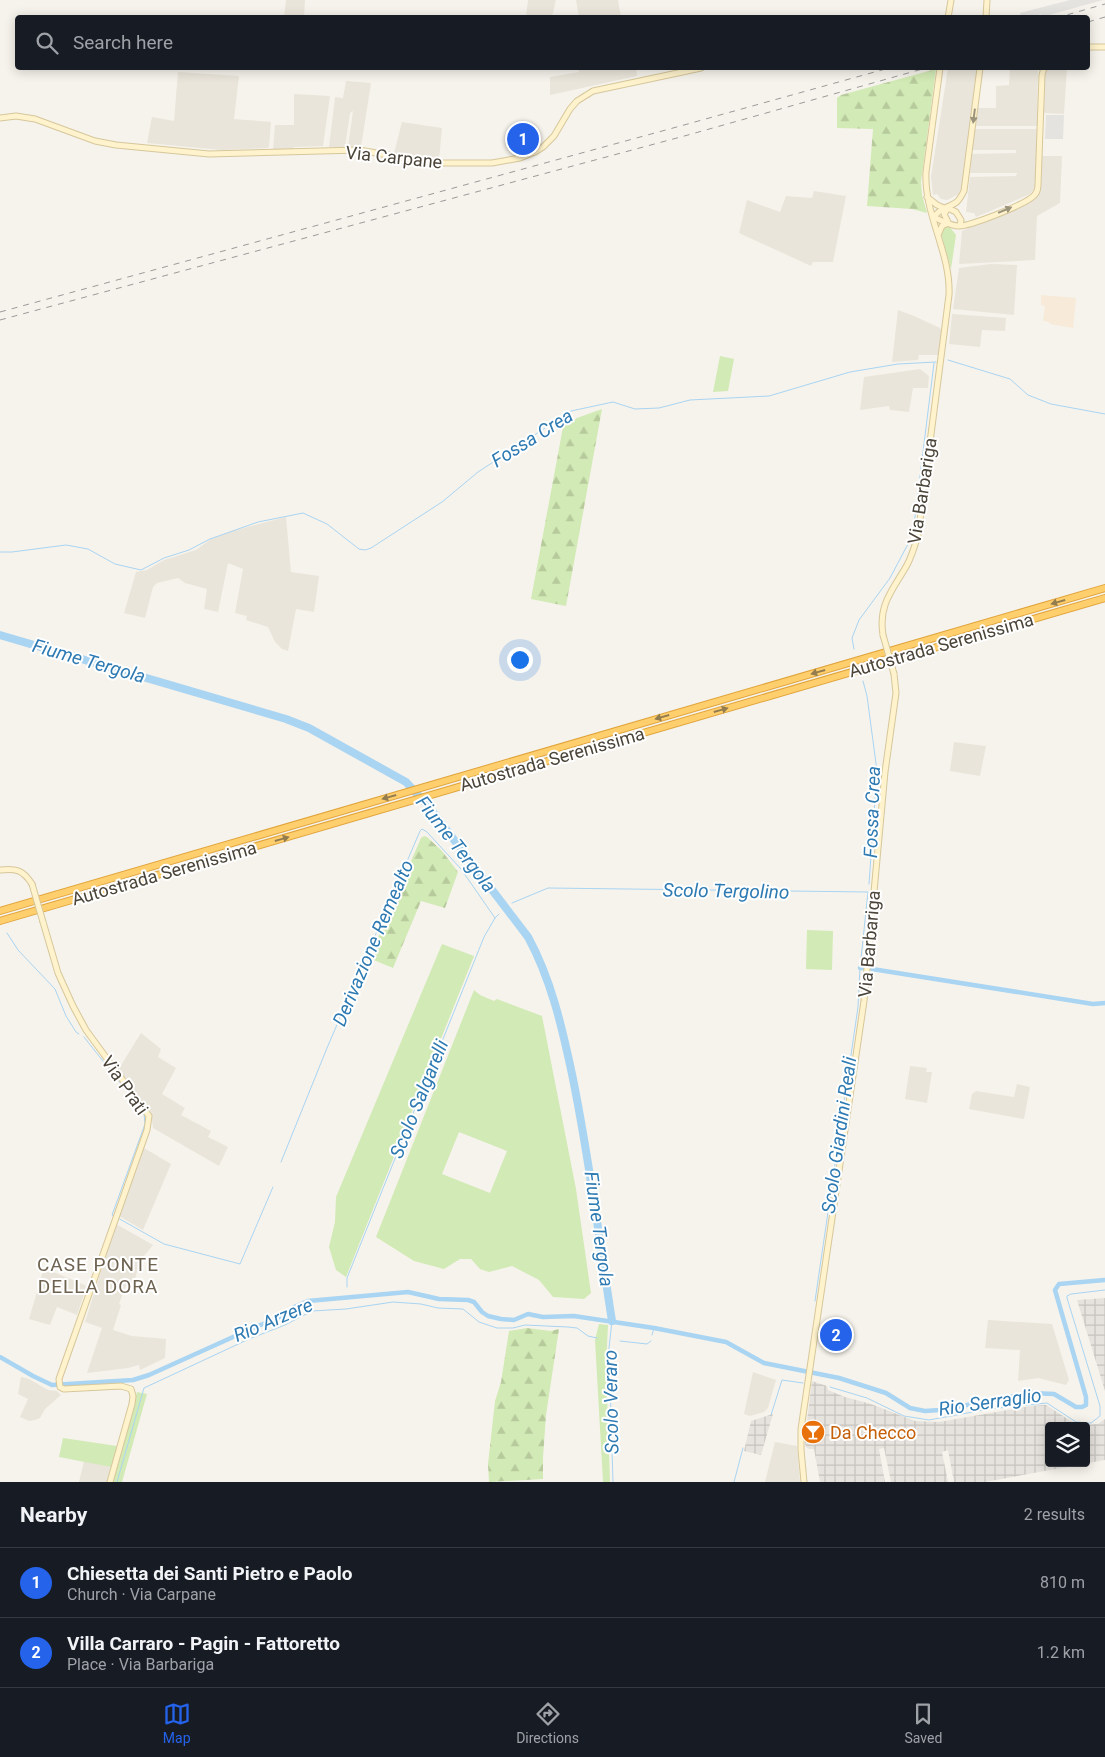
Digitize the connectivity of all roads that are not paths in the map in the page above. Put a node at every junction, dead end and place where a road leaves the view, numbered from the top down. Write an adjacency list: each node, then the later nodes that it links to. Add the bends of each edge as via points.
1 (951, 0): 3 (street)
2 (987, 0): 4 (street)
3 (948, 15)
4 (986, 15)
5 (1090, 47): 6 (street)
6 (1105, 47)
7 (692, 70): 11 (street, Via Carpane, via 593,91 577,101 554,136 535,152 492,163 434,163 359,150 201,154 116,146 35,119)
8 (940, 70): 12 (street, Via Barbariga, via 926,172)
9 (980, 70): 13 (street, one-way to 13, via 964,190 958,202)
10 (1043, 70): 16 (street, one-way to 10, via 973,224 1036,194)
11 (0, 118)
12 (927, 197): 13 (street); 14 (street, Via Barbariga)
13 (946, 208): 14 (street); 15 (street, via 944,214); 16 (street, via 959,214)
14 (933, 217): 15 (street); 17 (street, Via Barbariga)
15 (948, 223): 16 (street); 17 (street, via 942,226)
16 (960, 226)
17 (938, 236): 24 (street, Via Barbariga, bridge, via 947,269 949,294 918,535 911,558 884,604 881,619 896,693 864,1002 808,1377 801,1438)
18 (1105, 588): 21 (highway, Autostrada Serenissima, one-way to 21)
19 (1105, 598): 22 (highway, Autostrada Serenissima, one-way to 19)
20 (0, 870): 23 (street, Via Prati, bridge, via 16,870 25,874 32,884 58,973 73,1006 86,1030 146,1110 149,1120 60,1384 66,1390 121,1386 131,1389 132,1404)
21 (0, 911)
22 (0, 922)
23 (110, 1482)
24 (804, 1482)

